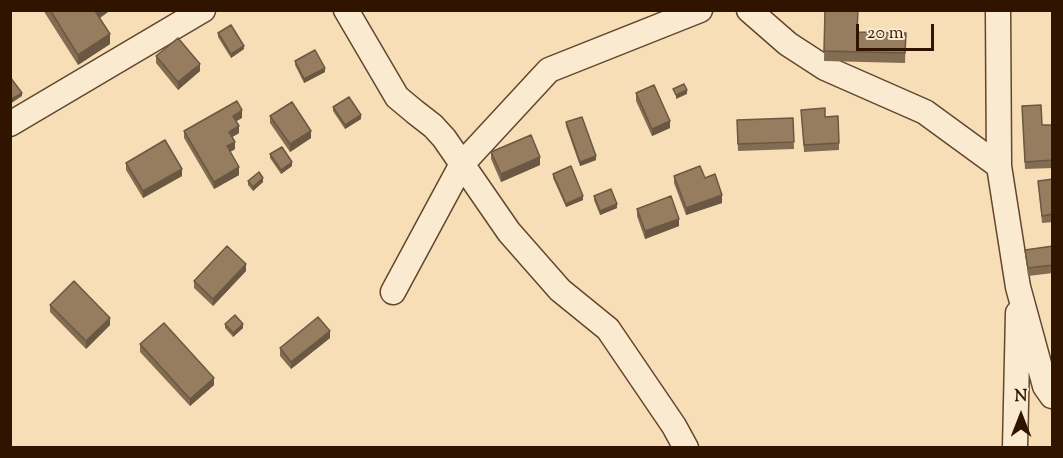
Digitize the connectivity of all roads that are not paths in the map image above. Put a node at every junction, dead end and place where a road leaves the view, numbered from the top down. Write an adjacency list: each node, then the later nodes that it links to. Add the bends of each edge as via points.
1 (203, 10): 6 (street)
2 (346, 10): 7 (street, via 397,96 433,126)
3 (700, 10): 7 (street, via 549,70)
4 (749, 10): 8 (street, via 788,44 825,68 925,112)
5 (998, 10): 8 (street)
6 (10, 124)
7 (462, 164): 10 (street); 12 (street, via 509,232 560,290 608,329)
8 (999, 166): 9 (street)
9 (1018, 286): 11 (street, via 1045,386); 13 (street)
10 (393, 292)
11 (1053, 396)
12 (686, 447)
13 (1014, 447)

